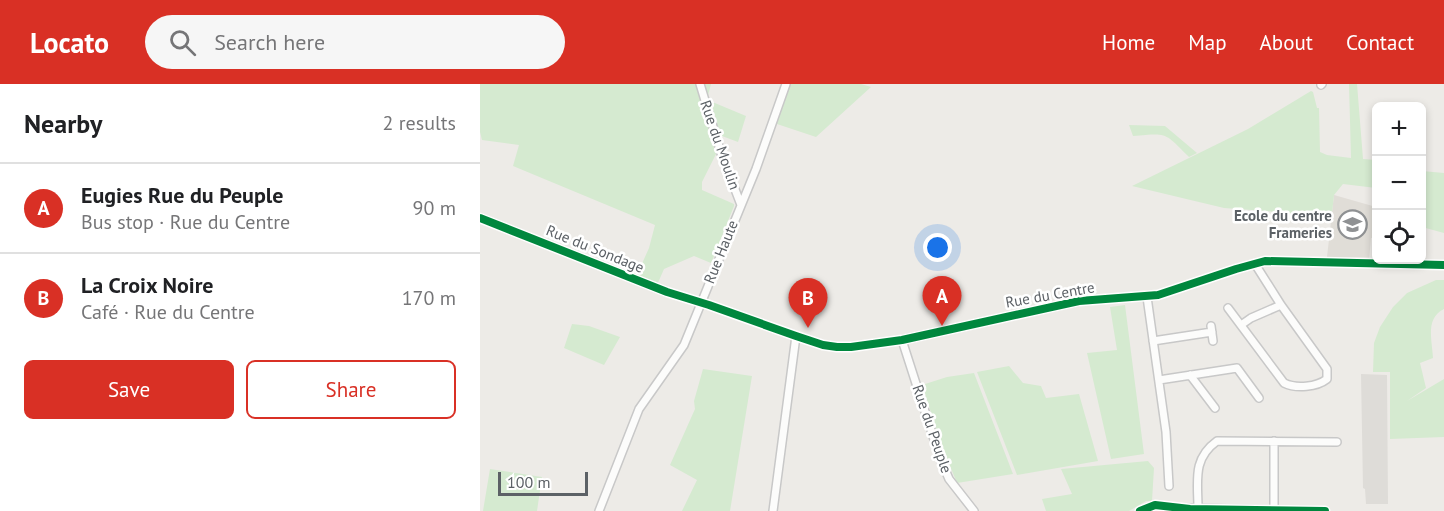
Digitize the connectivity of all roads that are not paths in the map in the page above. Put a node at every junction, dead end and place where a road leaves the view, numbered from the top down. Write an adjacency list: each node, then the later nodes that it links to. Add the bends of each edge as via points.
1 (700, 84): 3 (street, Rue du Moulin)
2 (786, 84): 3 (street, Rue Haute)
3 (741, 205): 8 (street, Rue Haute)
4 (480, 218): 8 (street, Rue du Sondage)
5 (1255, 264): 6 (street, Rue du Centre, via 1276,260); 7 (street, Rue du Centre); 9 (street)
6 (1444, 265)
7 (1147, 297): 13 (street, Rue du Centre, via 1067,303); 14 (street)
8 (701, 303): 12 (street, Rue du Centre); 26 (street, Rue Haute, via 684,345 639,409)
9 (1281, 304): 11 (street); 11 (street, via 1327,369 1327,379 1320,384 1284,383)
10 (1228, 308): 11 (street)
11 (1241, 325)
12 (796, 336): 13 (street, Rue du Centre, via 844,347); 27 (street)
13 (902, 340): 28 (street, Rue du Peuple, via 949,480)
14 (1153, 341): 15 (street, via 1211,329); 17 (street)
15 (1213, 341)
16 (1190, 375): 17 (street); 18 (street, via 1237,368); 19 (street)
17 (1159, 380): 22 (street)
18 (1259, 398)
19 (1215, 408)
20 (1274, 441): 21 (street); 24 (street, via 1217,441 1209,447 1198,469); 25 (street)
21 (1337, 442)
22 (1169, 486)
23 (1182, 508): 24 (street)
24 (1198, 509): 25 (street)
25 (1274, 510): 29 (street)
26 (599, 511)
27 (773, 511)
28 (974, 511)
29 (1325, 511)

